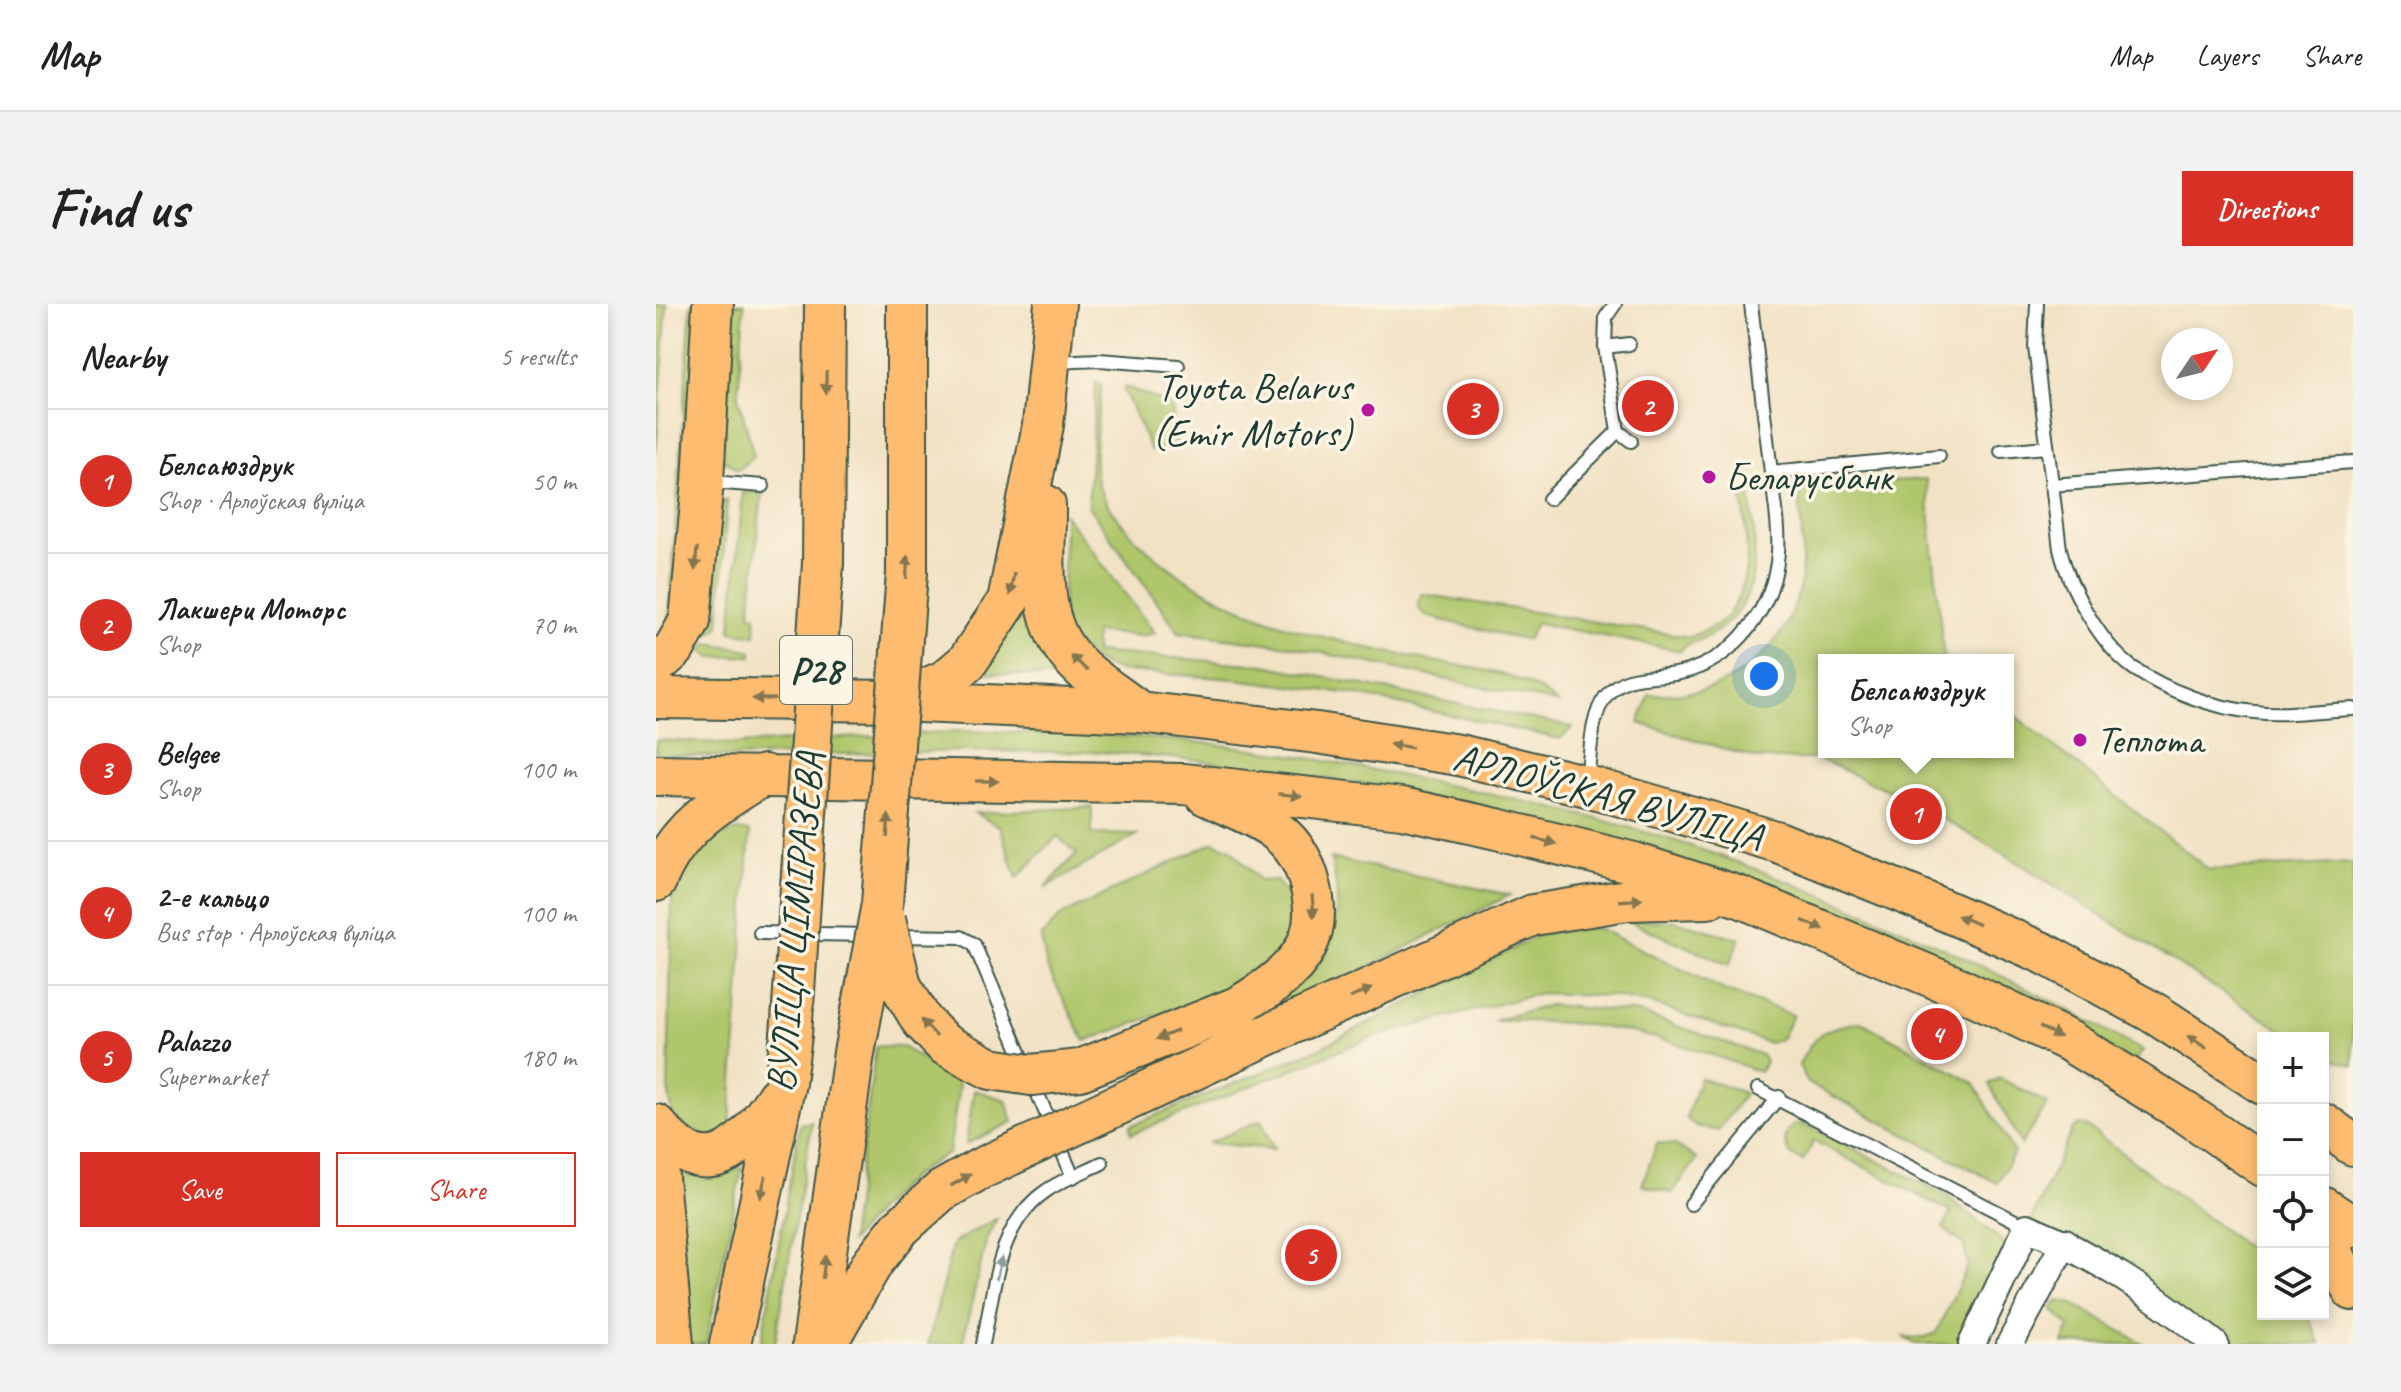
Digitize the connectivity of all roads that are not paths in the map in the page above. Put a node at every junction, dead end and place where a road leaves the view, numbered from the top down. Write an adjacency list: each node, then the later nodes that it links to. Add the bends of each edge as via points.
1 (713, 304): 20 (main road)
2 (825, 304): 38 (main road, ВУЛІЦА ЦІМІРАЗЕВА / Р28, one-way to 38, bridge, via 823,563)
3 (907, 304): 35 (main road, ВУЛІЦА ЦІМІРАЗЕВА / Р28, one-way to 3, bridge, via 907,573)
4 (1055, 304): 10 (main road)
5 (1615, 304): 9 (lane, via 1606,317)
6 (1751, 304): 19 (lane)
7 (2037, 304): 15 (lane, via 2035,347)
8 (1629, 344): 9 (lane)
9 (1605, 347): 13 (lane)
10 (1051, 362): 11 (lane); 12 (main road)
11 (1178, 366)
12 (1043, 425): 26 (main road, one-way to 26, via 1008,601 967,662 946,680); 28 (main road, one-way to 12, via 1074,661 1047,612)
13 (1618, 431): 14 (lane); 23 (lane)
14 (1631, 441)
15 (2047, 447): 16 (lane); 21 (lane)
16 (2001, 451)
17 (1939, 456): 19 (lane)
18 (2353, 462): 21 (lane)
19 (1771, 472): 32 (lane, via 1779,550 1762,610 1713,660 1680,673 1640,676 1605,697 1596,715)
20 (703, 481): 22 (lane); 24 (main road, one-way to 24, via 690,621 674,649)
21 (2051, 485): 27 (lane, via 2067,579 2087,615 2132,667 2226,709)
22 (763, 486)
23 (1549, 499)
24 (656, 665)
25 (656, 698): 26 (main road, АРЛОЎСКАЯ ВУЛІЦА, one-way to 25)
26 (898, 701): 28 (main road, АРЛОЎСКАЯ ВУЛІЦА)
27 (2353, 709)
28 (1139, 712): 32 (main road, АРЛОЎСКАЯ ВУЛІЦА, one-way to 28, via 1459,755)
29 (656, 775): 30 (main road, АРЛОЎСКАЯ ВУЛІЦА)
30 (764, 775): 31 (main road, АРЛОЎСКАЯ ВУЛІЦА, one-way to 31); 33 (main road, via 685,829)
31 (1184, 784): 34 (main road, АРЛОЎСКАЯ ВУЛІЦА, one-way to 34, via 1402,808 1634,863); 35 (main road, one-way to 35, bridge, via 1278,832 1302,859 1316,909 1306,948 1275,984 1240,1006 1080,1070 1031,1075 991,1069 944,1044 901,986)
32 (1587, 786): 37 (main road, АРЛОЎСКАЯ ВУЛІЦА, one-way to 32, via 2154,1013 2043,953 1778,842)
33 (656, 881)
34 (1740, 897): 43 (main road, АРЛОЎСКАЯ ВУЛІЦА, one-way to 43, via 1959,988 2069,1041); 56 (main road, one-way to 34, bridge, via 873,1262 900,1228 941,1191 980,1169 1533,915 1627,900)
35 (882, 904): 55 (main road, ВУЛІЦА ЦІМІРАЗЕВА / Р28, one-way to 35, bridge, via 854,1053)
36 (760, 933): 45 (lane, via 961,937 974,944)
37 (2257, 1080)
38 (785, 1083): 41 (main road, via 758,1127 723,1155 688,1155); 54 (main road, ВУЛІЦА ЦІМІРАЗЕВА / Р28, one-way to 54)
39 (1758, 1089): 40 (lane)
40 (1779, 1097): 46 (lane); 48 (lane)
41 (656, 1125)
42 (656, 1155): 53 (main road)
43 (2248, 1156)
44 (1102, 1163): 45 (lane)
45 (1073, 1177): 57 (lane, one-way to 45, via 1008,1233 1045,1191)
46 (1691, 1204)
47 (2329, 1211): 49 (main road)
48 (2027, 1227): 50 (street); 58 (street)
49 (2353, 1227)
50 (2065, 1242): 59 (street); 60 (street, via 2162,1302)
51 (2329, 1247): 52 (main road)
52 (2353, 1290)
53 (673, 1344)
54 (730, 1344)
55 (813, 1344)
56 (826, 1344)
57 (983, 1344)
58 (1972, 1344)
59 (2010, 1344)
60 (2215, 1344)

